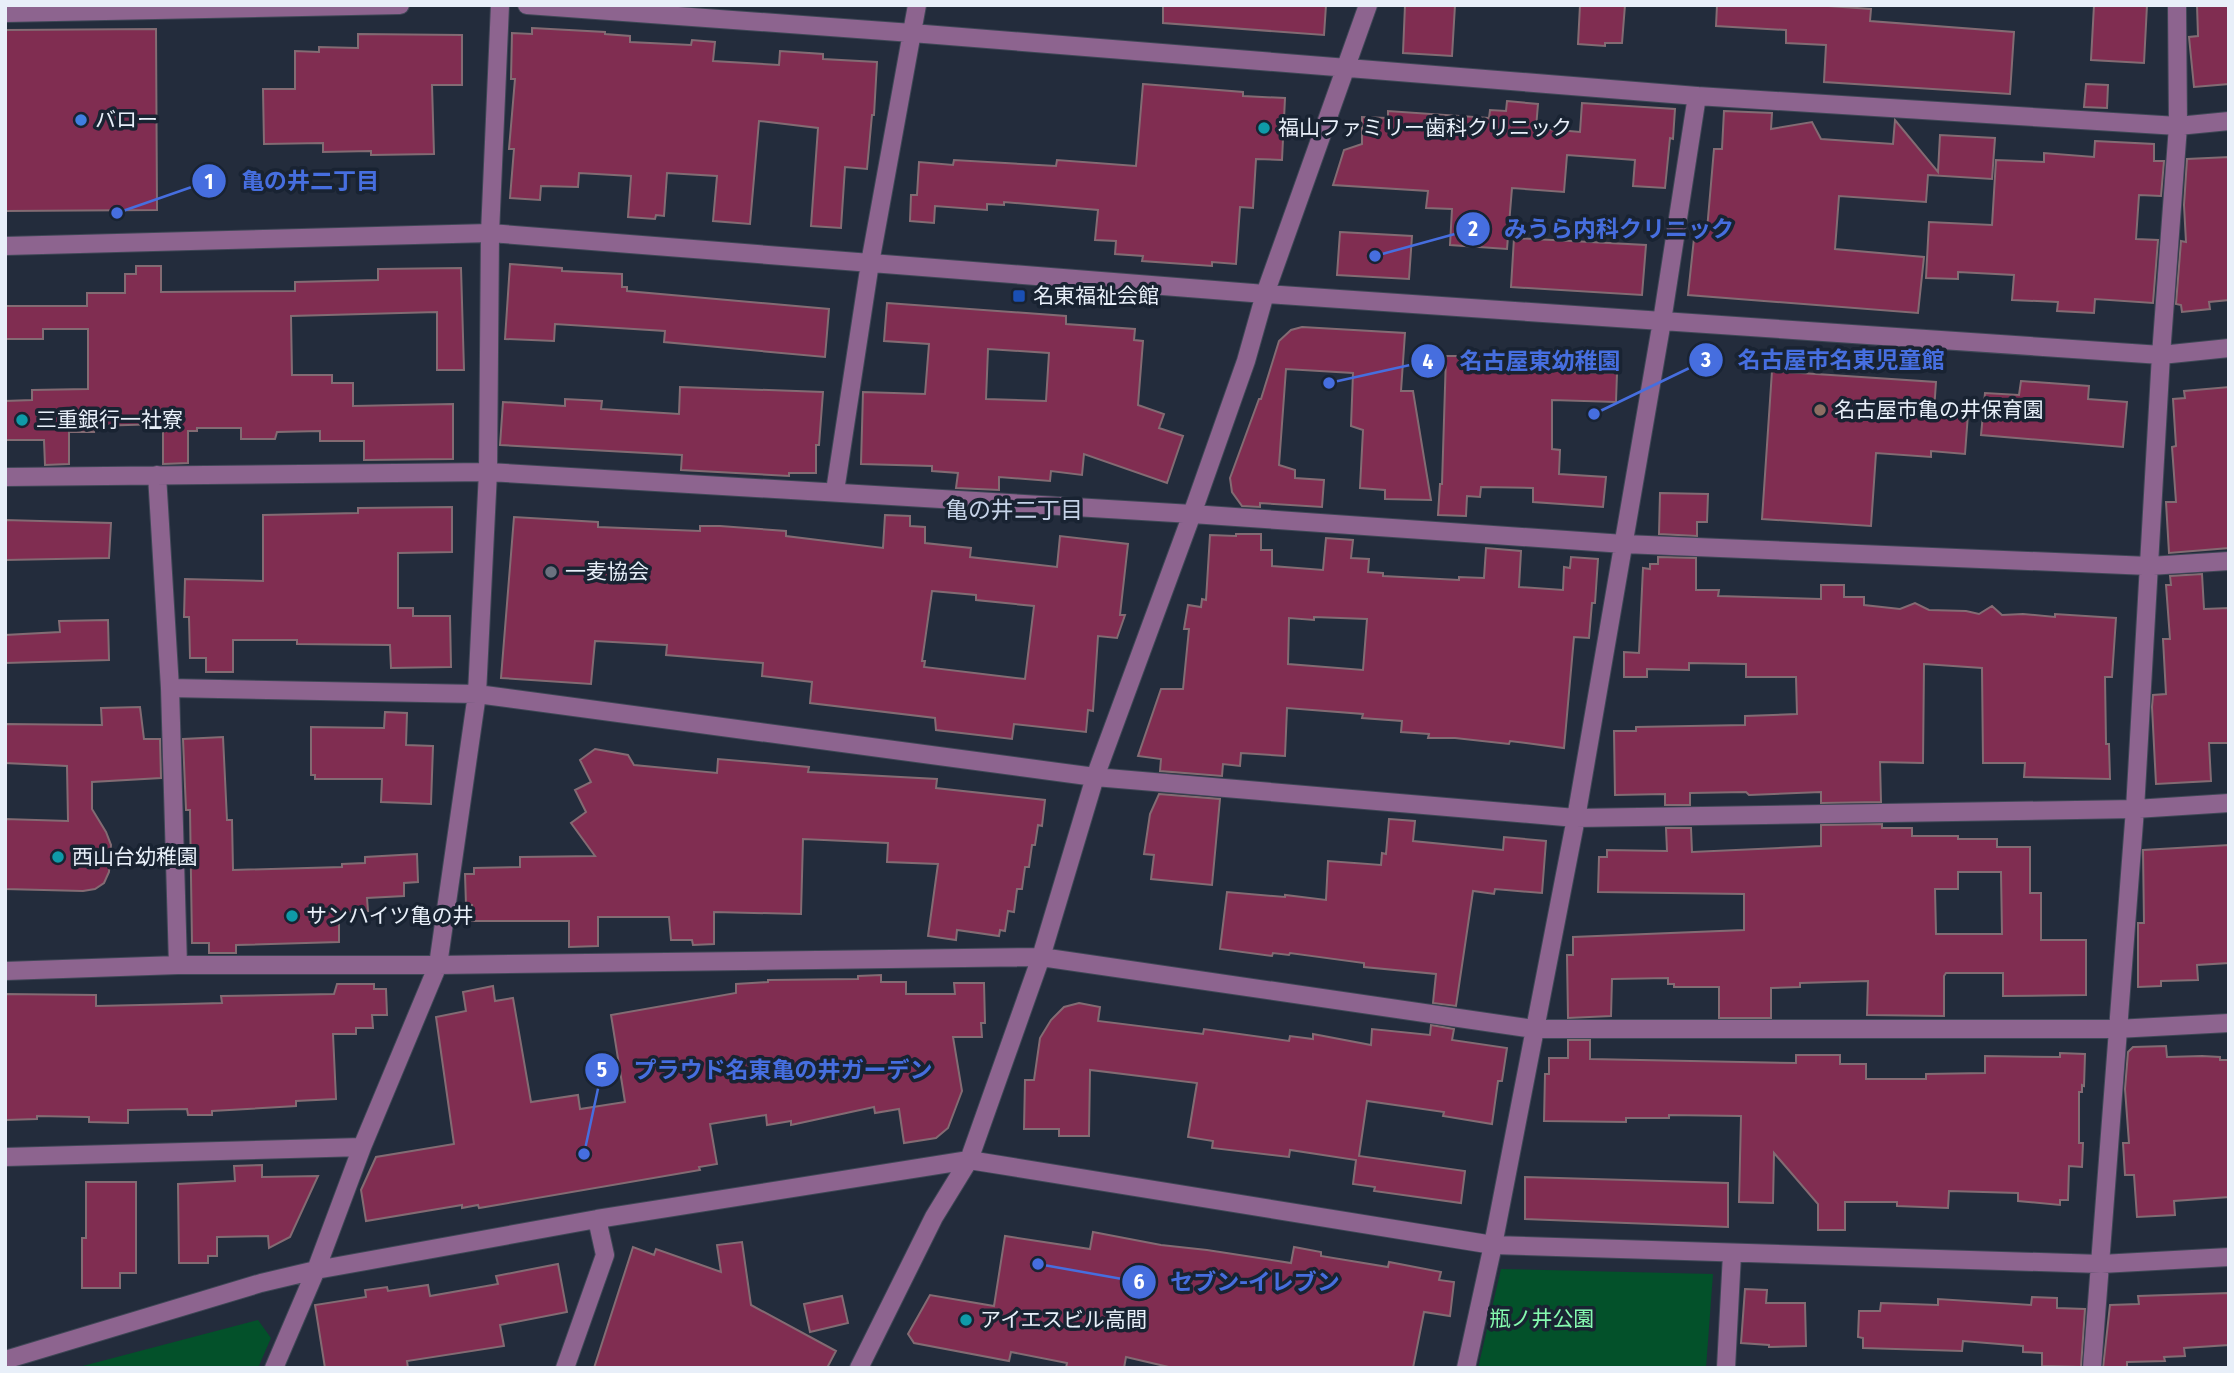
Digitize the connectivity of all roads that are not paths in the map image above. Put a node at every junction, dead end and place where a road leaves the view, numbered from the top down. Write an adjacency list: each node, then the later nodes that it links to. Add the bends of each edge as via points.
1 (400, 5): 7 (street)
2 (500, 5): 13 (street)
3 (527, 5): 8 (street)
4 (917, 5): 8 (street)
5 (1368, 5): 9 (street)
6 (2177, 5): 12 (street)
7 (5, 13)
8 (912, 33): 9 (street); 15 (street)
9 (1346, 68): 10 (street); 16 (street)
10 (1697, 96): 12 (street); 17 (street)
11 (2229, 121): 12 (street)
12 (2178, 126): 19 (street)
13 (490, 233): 14 (street); 15 (street); 20 (street)
14 (5, 246)
15 (870, 263): 16 (street); 23 (street)
16 (1265, 294): 17 (street); 24 (street)
17 (1662, 321): 19 (street); 25 (street)
18 (2229, 348): 19 (street)
19 (2161, 355): 27 (street)
20 (488, 472): 21 (street); 23 (street); 29 (street)
21 (157, 475): 22 (street); 28 (street)
22 (5, 477)
23 (835, 491): 24 (street)
24 (1192, 513): 25 (street); 30 (street)
25 (1624, 544): 27 (street); 33 (street)
26 (2229, 561): 27 (street)
27 (2149, 566): 32 (street)
28 (170, 688): 29 (street); 35 (street)
29 (477, 694): 30 (street); 36 (street)
30 (1095, 777): 33 (street); 34 (street)
31 (2229, 803): 32 (street)
32 (2135, 809): 33 (street); 40 (street)
33 (1576, 818): 39 (street)
34 (1041, 957): 36 (street); 39 (street); 43 (street)
35 (178, 965): 36 (street); 37 (street)
36 (438, 965): 41 (street)
37 (5, 971)
38 (2229, 1023): 40 (street)
39 (1534, 1029): 40 (street); 45 (street)
40 (2116, 1029): 48 (street)
41 (362, 1147): 42 (street); 49 (street)
42 (5, 1157)
43 (969, 1160): 44 (street); 45 (street); 53 (street, via 934,1217)
44 (597, 1219): 49 (street); 52 (street, via 605,1255)
45 (1493, 1245): 46 (street); 54 (street)
46 (1732, 1254): 48 (street); 55 (street)
47 (2229, 1257): 48 (street)
48 (2101, 1264): 56 (street)
49 (316, 1270): 50 (street); 51 (street)
50 (5, 1360)
51 (274, 1368)
52 (565, 1368)
53 (859, 1368)
54 (1466, 1368)
55 (1726, 1368)
56 (2092, 1368)

